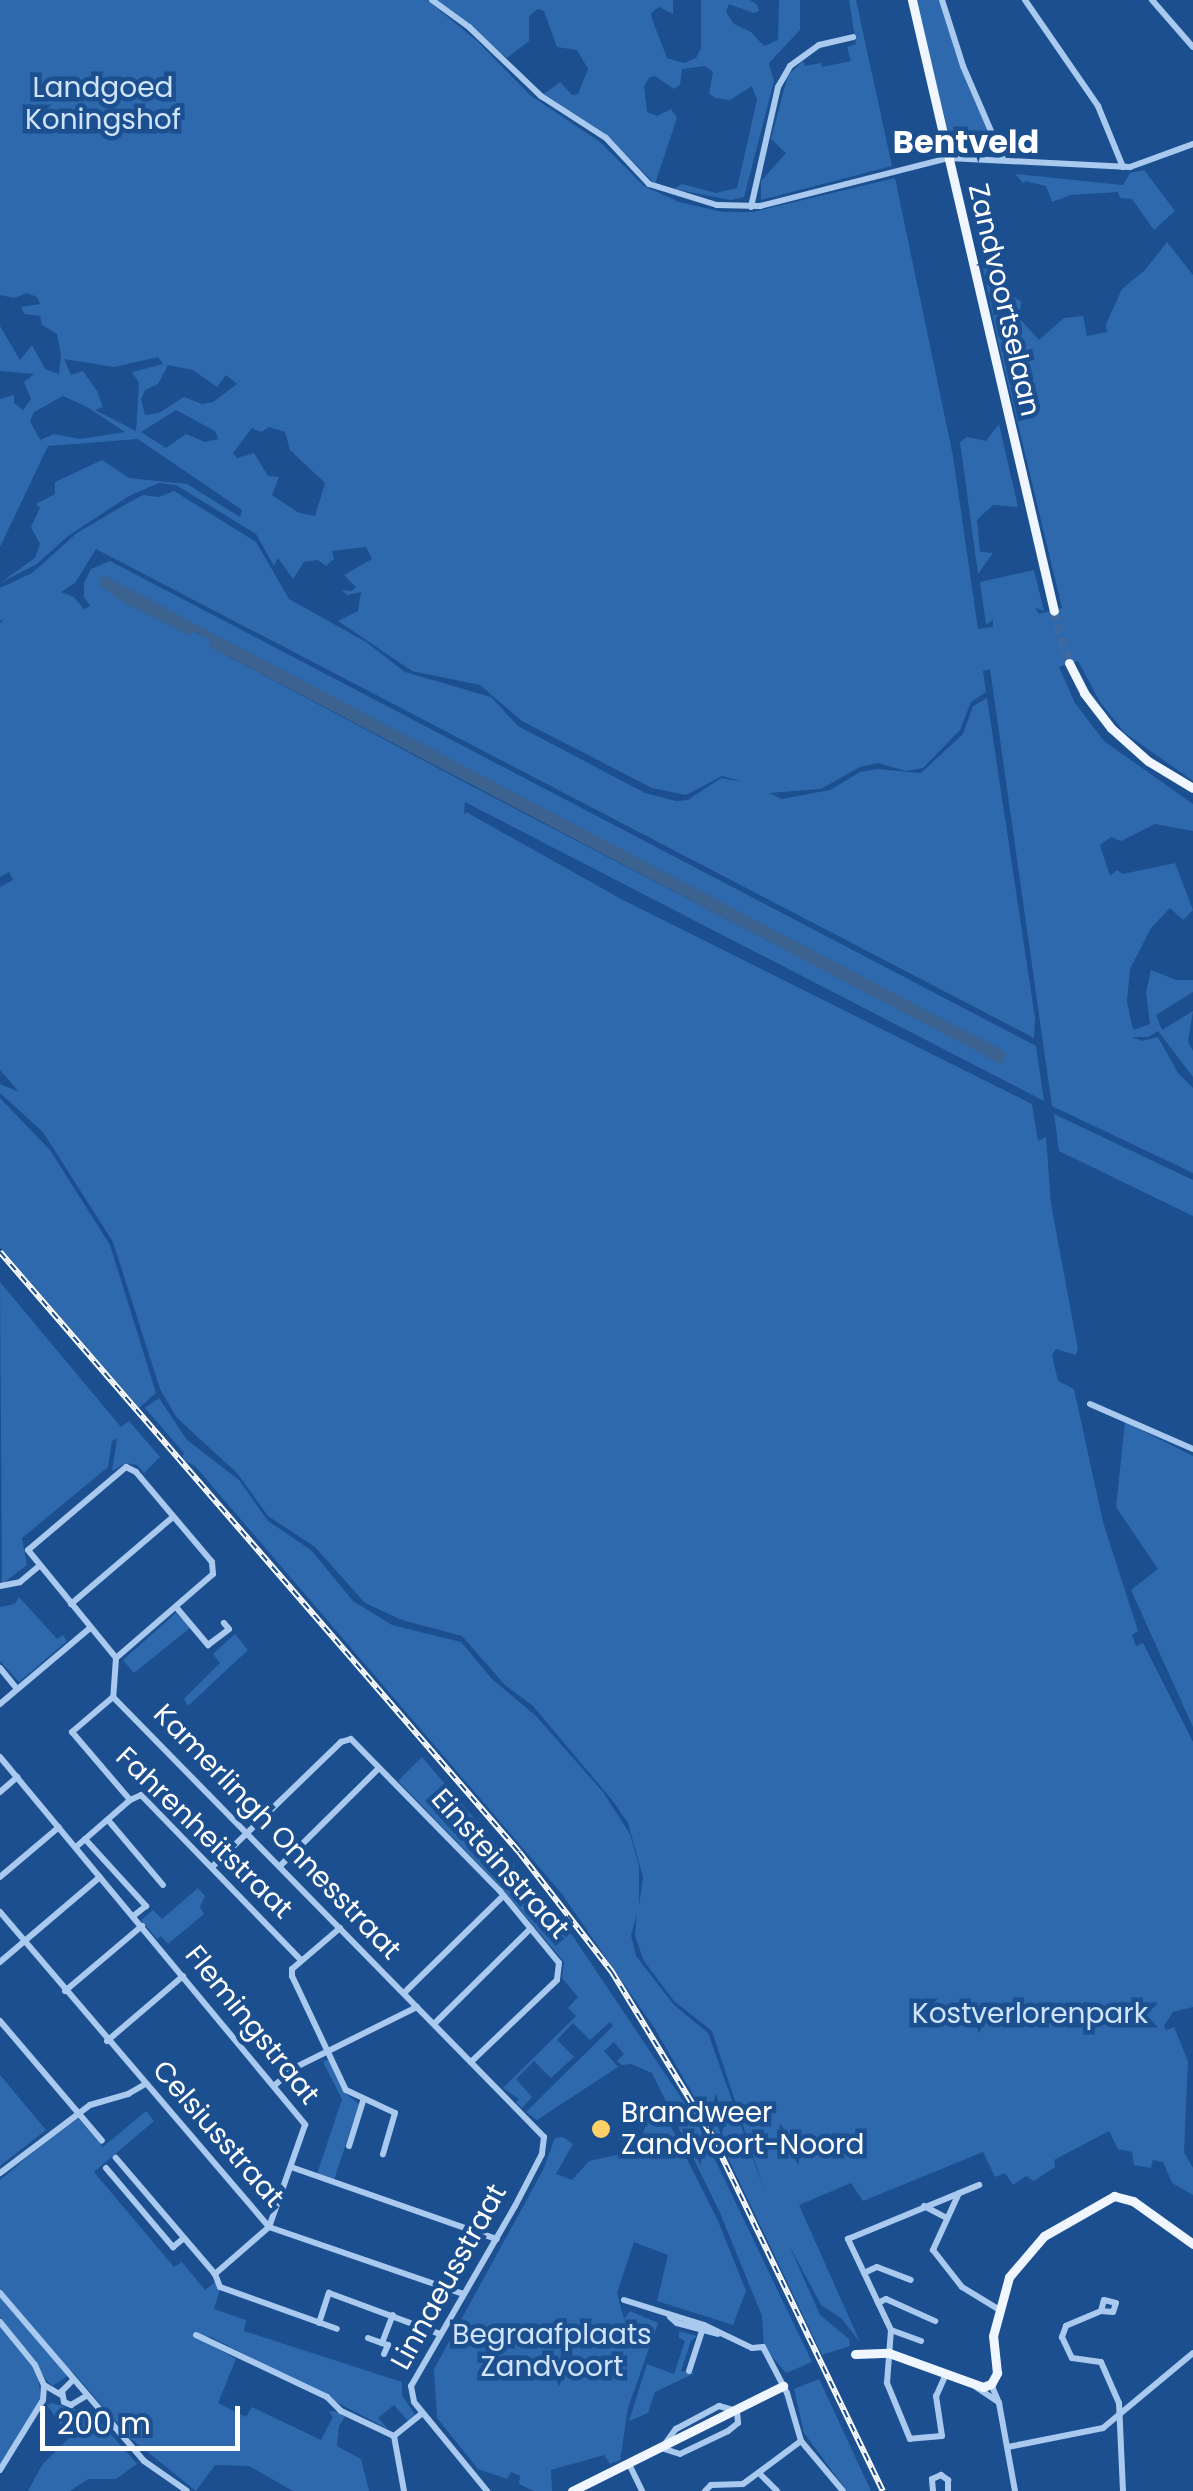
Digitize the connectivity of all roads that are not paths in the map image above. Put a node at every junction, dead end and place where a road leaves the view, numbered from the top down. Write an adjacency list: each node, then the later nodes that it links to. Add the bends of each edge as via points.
1 (432, 0): 12 (street, via 541,96 606,138 650,184 695,201)
2 (912, 0): 9 (main road, Zandvoortselaan)
3 (942, 0): 10 (street, Zandvoortselaan)
4 (1025, 0): 11 (street, via 1098,106)
5 (1152, 0): 7 (street)
6 (853, 37): 12 (street, via 820,45 790,66 778,87)
7 (1193, 47)
8 (1193, 144): 11 (street)
9 (948, 158): 10 (street); 12 (street); 13 (main road, Zandvoortselaan)
10 (1004, 159): 11 (street)
11 (1122, 167)
12 (752, 207)
13 (1054, 610)
14 (1069, 663): 15 (main road, via 1111,728)
15 (1193, 788)
16 (1090, 1404): 17 (street)
17 (1193, 1449)
18 (173, 1517): 19 (street, via 126,1467 28,1550); 21 (street); 22 (street, via 212,1562 213,1574)
19 (39, 1566): 20 (street, via 20,1582); 21 (street)
20 (0, 1586)
21 (71, 1604): 24 (street)
22 (176, 1607): 23 (street, via 208,1646 228,1629); 25 (street)
23 (224, 1623)
24 (90, 1628): 25 (street); 27 (street)
25 (116, 1658): 28 (street)
26 (0, 1668): 27 (street)
27 (17, 1689): 29 (street)
28 (113, 1696): 34 (street, Fahrenheitstraat, via 72,1732); 37 (street, Kamerlingh Onnesstraat)
29 (0, 1704)
30 (0, 1757): 32 (street, Flemingstraat)
31 (379, 1768): 37 (street, Einsteinstraat, via 346,1738); 40 (street); 45 (street, Einsteinstraat)
32 (17, 1777): 33 (street); 36 (street, Flemingstraat)
33 (0, 1792)
34 (130, 1800): 35 (street); 41 (street, Fahrenheitstraat, via 141,1795)
35 (108, 1820): 38 (street); 44 (street)
36 (59, 1827): 39 (street, Flemingstraat); 43 (street)
37 (248, 1834): 40 (street, Kamerlingh Onnesstraat); 41 (street)
38 (85, 1839): 39 (street); 47 (street, Flemingstraat, via 146,1906)
39 (76, 1847): 42 (street, Flemingstraat)
40 (280, 1866): 49 (street, Kamerlingh Onnesstraat)
41 (212, 1867): 52 (street, Fahrenheitstraat)
42 (100, 1876): 47 (street, Flemingstraat); 51 (street)
43 (0, 1877)
44 (163, 1886)
45 (503, 1896): 50 (street, Einsteinstraat); 56 (street)
46 (0, 1912): 51 (street, Celsiusstraat)
47 (133, 1916): 48 (street, Flemingstraat)
48 (142, 1926): 54 (street, Flemingstraat); 55 (street)
49 (340, 1928): 52 (street); 56 (street, Kamerlingh Onnesstraat)
50 (531, 1928): 59 (street); 62 (street, Einsteinstraat, via 558,1962 559,1976)
51 (24, 1940): 53 (street); 55 (street, Celsiusstraat)
52 (302, 1960): 61 (street, via 292,1976)
53 (0, 1962)
54 (184, 1976): 60 (street); 64 (street, Flemingstraat)
55 (65, 1991): 60 (street, Celsiusstraat)
56 (404, 1993): 57 (street, Kamerlingh Onnesstraat)
57 (417, 2007): 59 (street, Kamerlingh Onnesstraat); 61 (street)
58 (0, 2022): 66 (street)
59 (434, 2024): 62 (street, Kamerlingh Onnesstraat)
60 (107, 2042): 63 (street, Celsiusstraat)
61 (329, 2051): 64 (street); 65 (street, via 346,2090)
62 (471, 2062): 67 (street, Kamerlingh Onnesstraat)
63 (144, 2084): 66 (street); 81 (street, Celsiusstraat)
64 (274, 2085): 72 (street, Flemingstraat, via 305,2125)
65 (362, 2101): 69 (street); 70 (street, via 396,2112)
66 (80, 2113): 68 (street); 74 (street)
67 (536, 2127): 83 (street, Linnaeusstraat, via 544,2150)
68 (102, 2140)
69 (349, 2146)
70 (383, 2154)
71 (116, 2158): 75 (street)
72 (291, 2167): 81 (street, Flemingstraat); 83 (street)
73 (106, 2168): 77 (street)
74 (0, 2173)
75 (133, 2178): 77 (street); 82 (street)
76 (979, 2184): 78 (street)
77 (122, 2187): 82 (street, via 174,2247)
78 (959, 2192): 79 (street); 80 (street)
79 (924, 2206): 80 (street); 85 (street, via 848,2239)
80 (947, 2218): 92 (street, via 932,2245 935,2256 962,2287)
81 (269, 2227): 86 (street); 89 (street, Celsiusstraat)
82 (184, 2238): 86 (street)
83 (497, 2239): 89 (street, Linnaeusstraat)
84 (1193, 2244): 92 (main road, via 1132,2202 1100,2200 1018,2260)
85 (864, 2273): 87 (street, via 877,2267); 91 (street)
86 (214, 2274): 97 (street, via 220,2287)
87 (910, 2280)
88 (0, 2294): 112 (street)
89 (464, 2294): 101 (street, Linnaeusstraat)
90 (624, 2300): 98 (street)
91 (878, 2302): 95 (street, via 886,2299); 100 (street)
92 (998, 2309): 113 (main road, via 998,2373)
93 (1101, 2311): 122 (street, via 1066,2326 1062,2337 1072,2358 1102,2362)
94 (394, 2314): 97 (street, via 329,2293); 101 (street); 105 (street)
95 (935, 2321)
96 (0, 2322): 114 (street)
97 (319, 2323): 99 (street)
98 (703, 2328): 110 (street); 115 (street, via 763,2348)
99 (337, 2329)
100 (891, 2330): 104 (street); 106 (street)
101 (440, 2334): 121 (street, Linnaeusstraat, via 411,2386)
102 (196, 2335): 123 (street)
103 (368, 2338): 105 (street)
104 (921, 2341)
105 (382, 2344): 108 (street, via 388,2345)
106 (889, 2353): 109 (main road); 111 (main road); 111 (street, via 887,2383 915,2440 942,2436 936,2396)
107 (1193, 2353): 122 (street)
108 (384, 2354)
109 (855, 2354)
110 (689, 2372)
111 (946, 2374): 116 (main road)
112 (73, 2380): 117 (street); 118 (street)
113 (991, 2384): 116 (main road); 120 (street)
114 (44, 2385): 117 (street); 119 (street)
115 (783, 2386): 124 (street); 126 (main road)
116 (975, 2386): 120 (street)
117 (58, 2395): 118 (street, via 72,2405); 119 (street)
118 (86, 2396): 130 (street, via 144,2461)
119 (42, 2400): 127 (street)
120 (1000, 2403): 125 (street)
121 (422, 2413): 123 (street); 132 (street, Linnaeusstraat)
122 (1118, 2418): 125 (street, via 1081,2436); 141 (street)
123 (394, 2436): 131 (street)
124 (801, 2440): 128 (street); 137 (street)
125 (1008, 2447): 140 (street)
126 (628, 2464): 133 (main road); 134 (street)
127 (0, 2470)
128 (760, 2474): 129 (street); 136 (street)
129 (743, 2488): 135 (street, via 712,2485)
130 (187, 2491)
131 (404, 2491)
132 (486, 2491)
133 (572, 2491)
134 (642, 2491)
135 (705, 2491)
136 (777, 2491)
137 (843, 2491)
138 (932, 2491): 139 (street, via 932,2480 941,2475)
139 (948, 2491)
140 (1014, 2491)
141 (1123, 2491)

